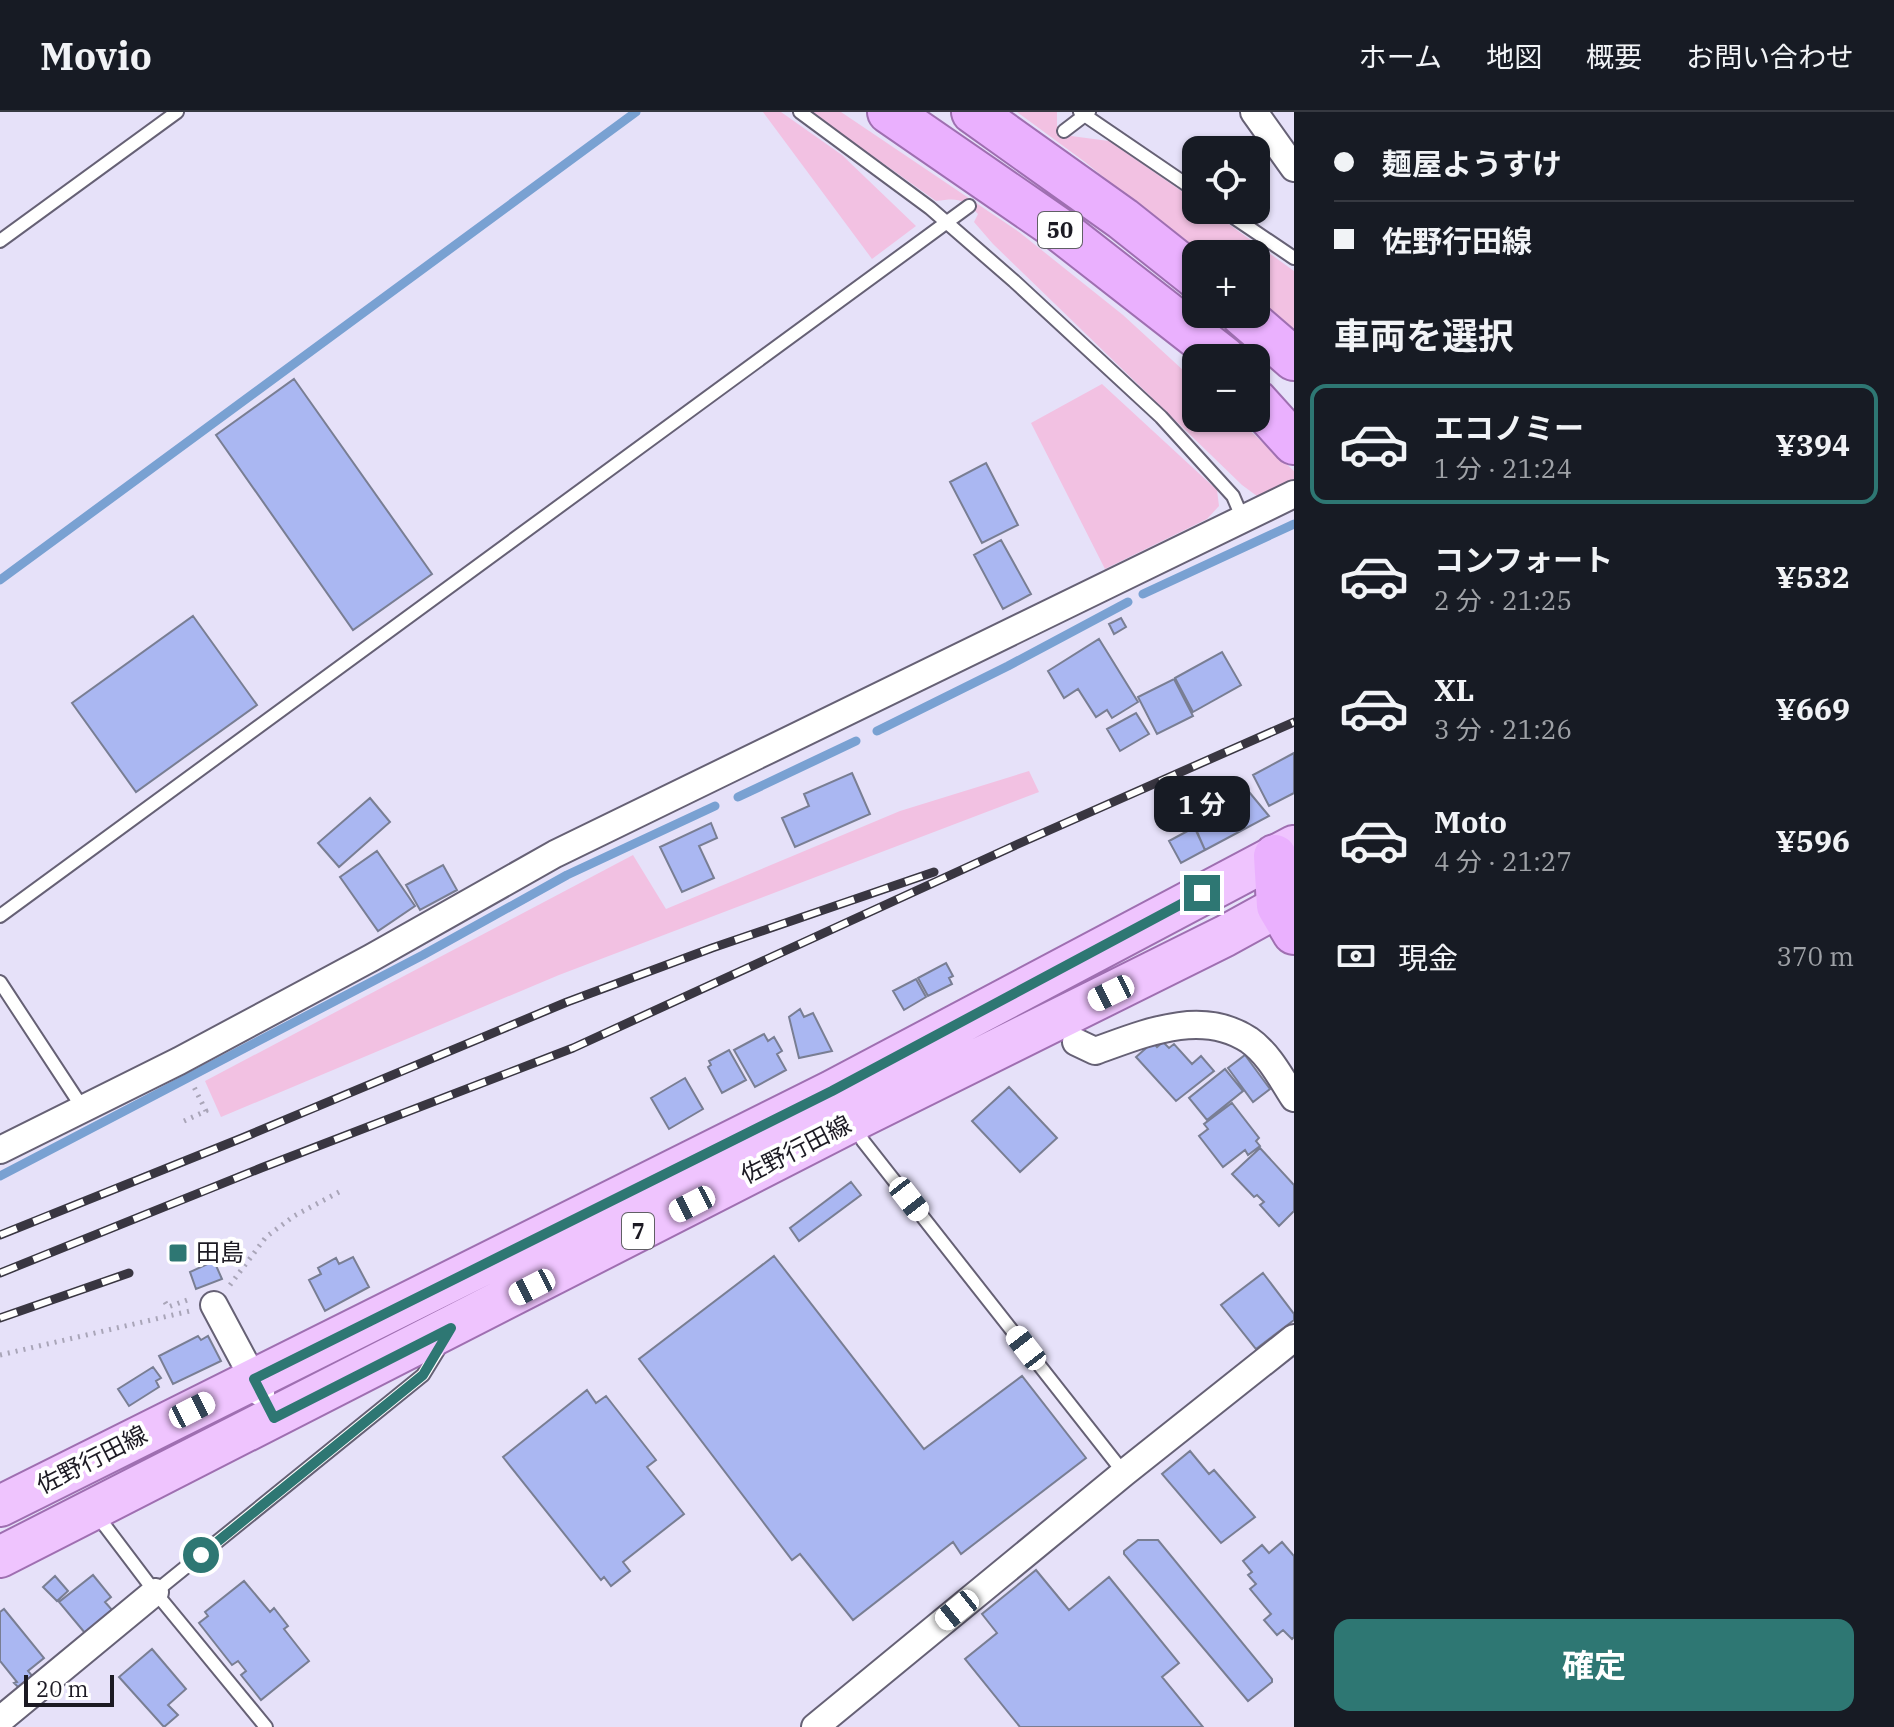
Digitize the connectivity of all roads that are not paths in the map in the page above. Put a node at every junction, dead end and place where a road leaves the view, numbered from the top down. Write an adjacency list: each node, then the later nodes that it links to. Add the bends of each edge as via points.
1 (177, 112): 13 (lane)
2 (800, 112): 11 (lane)
3 (889, 112): 17 (highway, 50, via 1060,230)
4 (973, 112): 15 (highway, 50)
5 (1254, 112): 8 (street)
6 (1084, 113): 7 (lane); 9 (lane)
7 (1064, 131)
8 (1294, 168)
9 (1182, 181)
10 (969, 206): 11 (lane)
11 (945, 221): 24 (lane, via 1161,417 1233,496); 26 (lane)
12 (1244, 224): 14 (lane)
13 (0, 241)
14 (1294, 258)
15 (1182, 266)
16 (1258, 328): 18 (highway)
17 (1204, 344)
18 (1294, 359)
19 (1270, 395): 20 (highway)
20 (1294, 415)
21 (1270, 416): 22 (highway)
22 (1294, 443)
23 (1294, 494): 24 (street)
24 (1242, 517): 31 (street, via 555,854 179,1061)
25 (1288, 885): 30 (main road, 佐野行田線 / 7, via 1225,936)
26 (0, 916)
27 (0, 982): 31 (lane)
28 (1076, 1042): 29 (street, via 1095,1051 1175,1025 1228,1029 1251,1041 1274,1065)
29 (1294, 1098)
30 (843, 1106): 34 (main road, 佐野行田線 / 7); 36 (main road, 佐野行田線 / 7); 38 (lane, via 863,1141)
31 (82, 1107): 32 (street)
32 (0, 1150)
33 (214, 1305): 36 (street)
34 (451, 1328): 37 (main road, 佐野行田線 / 7); 42 (lane, via 423,1375)
35 (1294, 1338): 38 (street)
36 (254, 1379): 37 (street); 39 (main road, 佐野行田線 / 7)
37 (274, 1418): 40 (main road, 佐野行田線 / 7)
38 (1124, 1473): 45 (street)
39 (0, 1506)
40 (94, 1510): 41 (main road, 佐野行田線 / 7); 42 (lane)
41 (0, 1557)
42 (155, 1592): 43 (street); 44 (lane)
43 (0, 1720)
44 (266, 1727)
45 (815, 1727)

